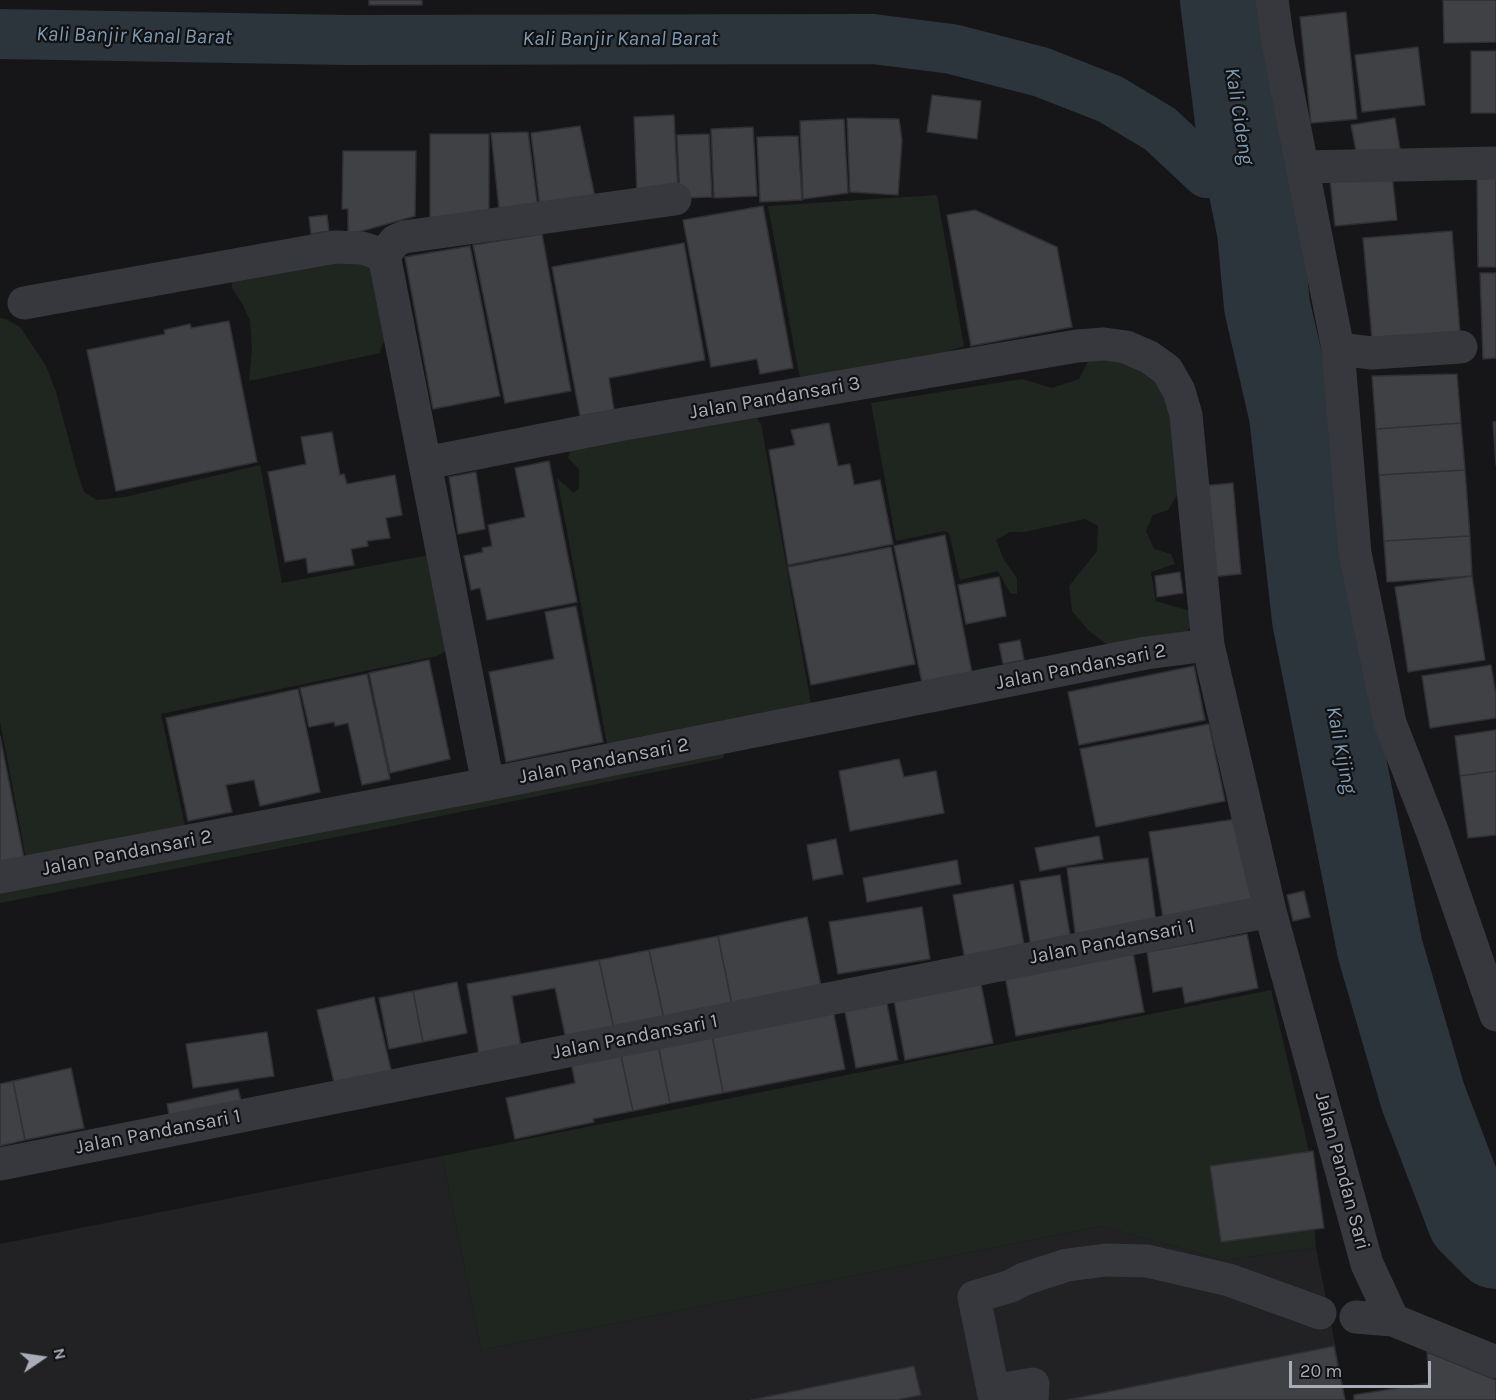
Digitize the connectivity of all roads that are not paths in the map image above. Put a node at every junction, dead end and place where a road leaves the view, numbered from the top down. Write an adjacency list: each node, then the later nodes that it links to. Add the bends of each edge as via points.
1 (1272, 0): 3 (street)
2 (1496, 163): 3 (street)
3 (1303, 167): 9 (street)
4 (675, 199): 5 (street, via 404,237 395,241)
5 (384, 255): 6 (street, via 335,247); 10 (street)
6 (24, 303)
7 (1126, 347): 10 (street, Jalan Pandansari 3, via 1077,346 618,424); 11 (street, Jalan Pandan Sari, via 1167,370 1186,415)
8 (1461, 347): 9 (street, via 1372,353)
9 (1338, 349): 15 (street, via 1355,554 1390,723)
10 (426, 463): 12 (street)
11 (1208, 645): 12 (street, Jalan Pandansari 2, via 1146,653); 14 (street, Jalan Pandan Sari)
12 (488, 784): 13 (street, Jalan Pandansari 2)
13 (0, 877)
14 (1270, 911): 16 (street, Jalan Pandansari 1); 19 (street, Jalan Pandan Sari, via 1367,1264)
15 (1496, 1015)
16 (0, 1164)
17 (1320, 1313): 21 (street, via 1229,1280 1147,1261 1106,1260 1067,1265 975,1297)
18 (1356, 1317): 19 (street)
19 (1393, 1320): 20 (street)
20 (1496, 1362)
21 (994, 1396): 22 (street, via 1033,1384)
22 (1032, 1400)

